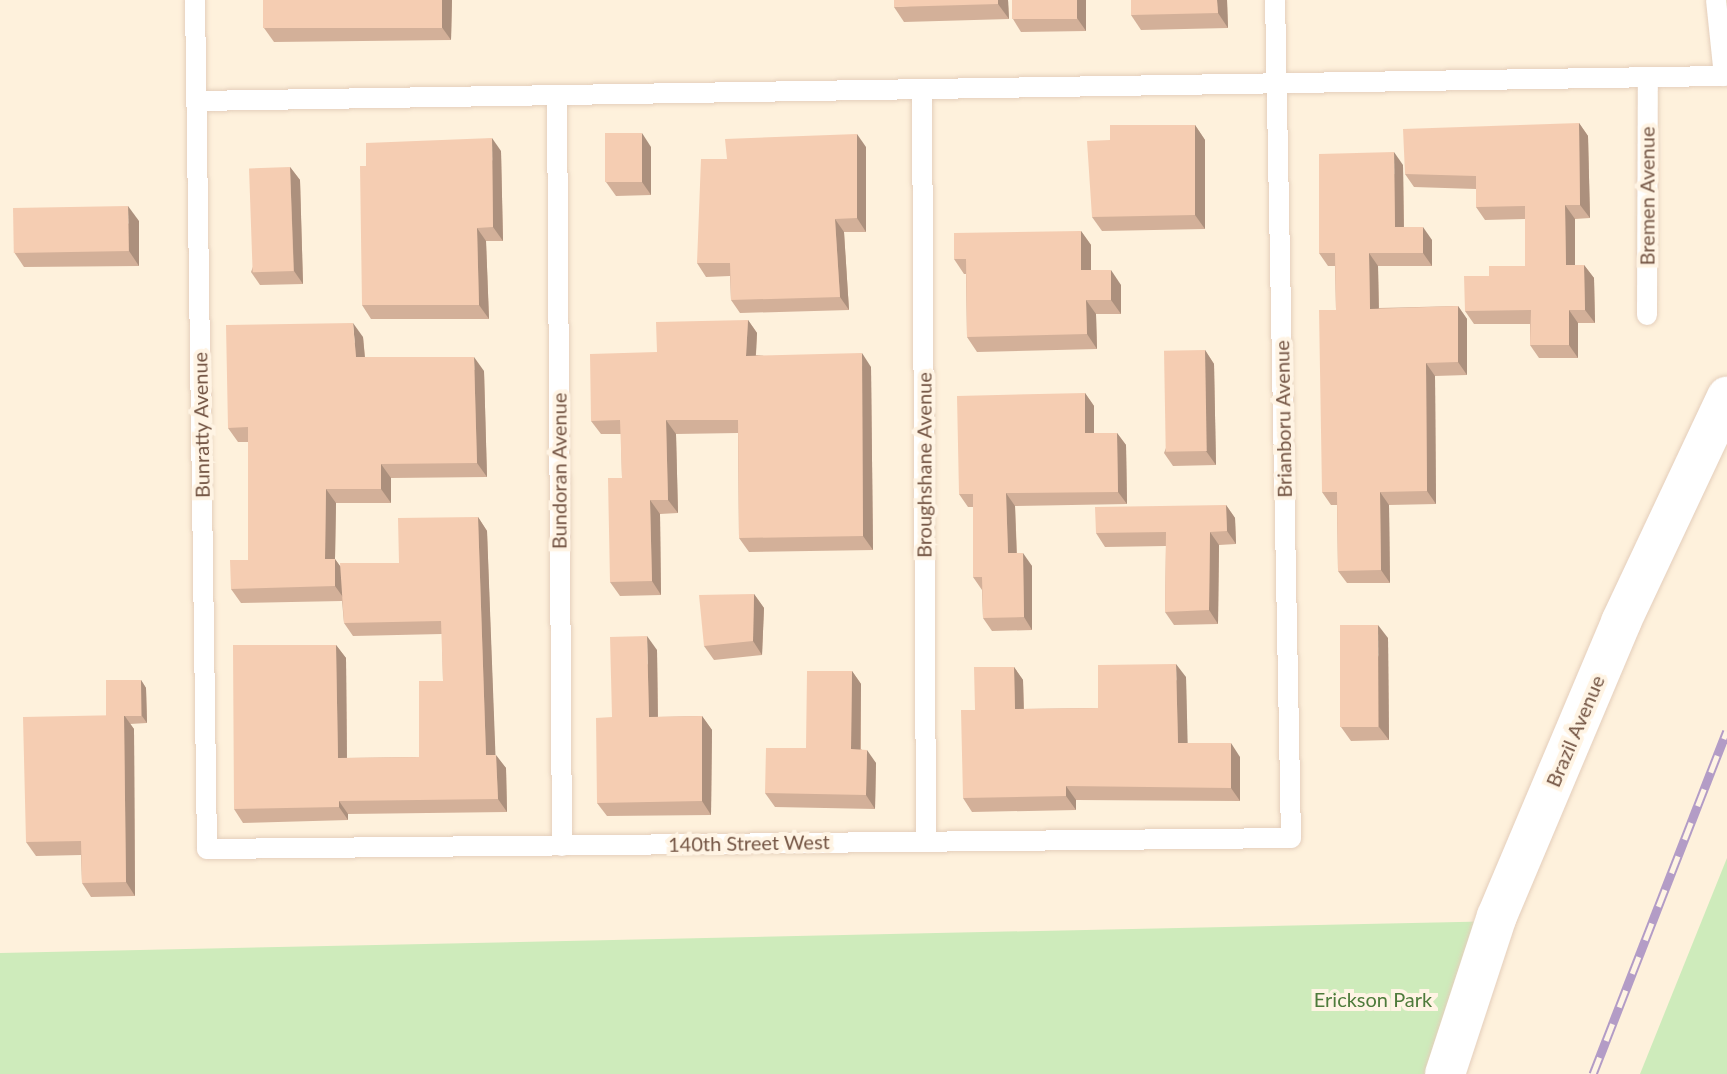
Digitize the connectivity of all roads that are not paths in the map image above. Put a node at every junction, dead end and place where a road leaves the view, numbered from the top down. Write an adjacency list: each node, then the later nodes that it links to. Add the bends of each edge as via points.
1 (195, 0): 8 (lane, Bunratty Avenue)
2 (1275, 0): 5 (lane, Brianboru Avenue)
3 (1716, 0): 4 (lane, via 1724,76)
4 (1648, 78): 5 (lane); 9 (lane, Bremen Avenue)
5 (1277, 84): 6 (lane); 11 (lane, Brianboru Avenue)
6 (922, 90): 7 (lane); 12 (lane, Broughshane Avenue)
7 (557, 95): 8 (lane); 13 (lane, Bundoran Avenue)
8 (197, 101): 14 (lane, Bunratty Avenue)
9 (1647, 315)
10 (1727, 397): 15 (street, Brazil Avenue, via 1621,622 1497,916)
11 (1291, 838): 12 (lane, 140th Street West)
12 (926, 841): 13 (lane, 140th Street West)
13 (562, 846): 14 (lane, 140th Street West)
14 (207, 849)
15 (1445, 1074)

